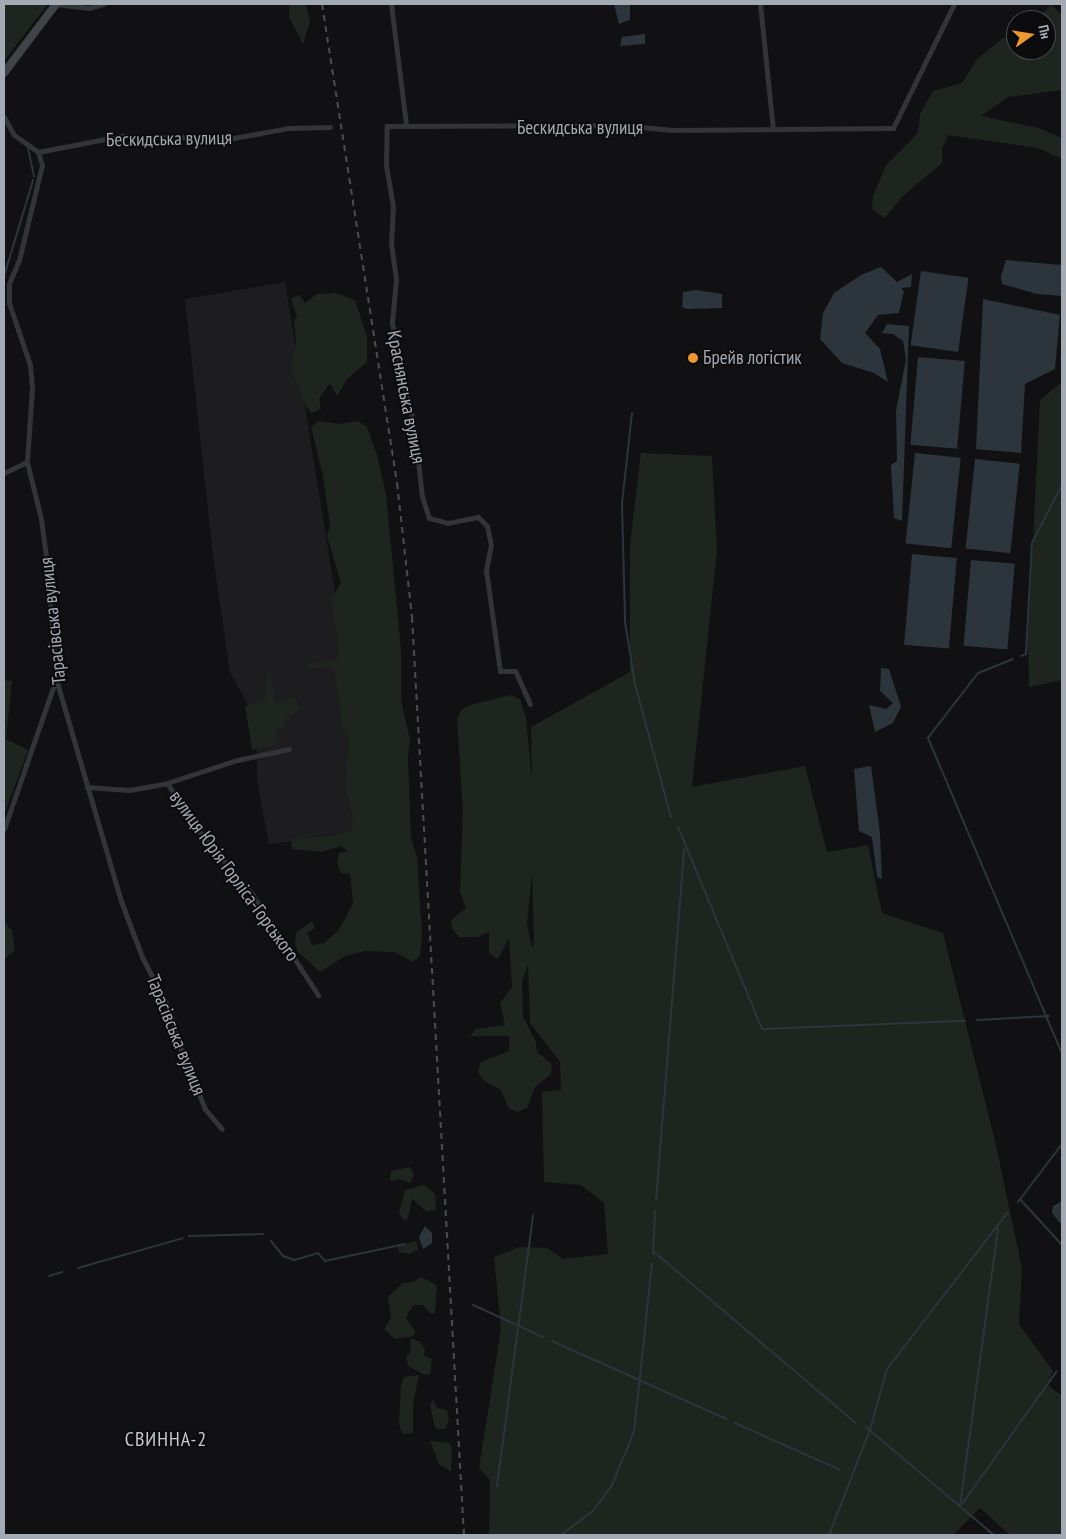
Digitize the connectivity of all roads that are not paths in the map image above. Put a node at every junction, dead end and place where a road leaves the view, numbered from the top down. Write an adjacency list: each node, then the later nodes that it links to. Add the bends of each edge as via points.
1 (56, 4): 2 (street, via 89,8); 6 (main road)
2 (103, 4)
3 (391, 4): 8 (street)
4 (760, 4): 11 (street)
5 (954, 4): 11 (street, Бескидська вулиця, via 893,128)
6 (4, 73)
7 (4, 117): 12 (street, via 14,135)
8 (406, 125): 9 (street, Бескидська вулиця); 11 (street, Бескидська вулиця)
9 (387, 126): 16 (street, Краснянська вулиця, via 386,165 393,207 392,244 396,279 392,322 400,372 414,424 422,498 428,518 448,523 478,517 487,526 491,545 486,570 500,671 515,671)
10 (330, 127): 12 (street, Бескидська вулиця, via 288,128 212,142 182,137 120,136)
11 (774, 129)
12 (38, 152): 13 (street, Тарасівська вулиця, via 42,165 40,178 9,284 9,302 30,365 32,388)
13 (27, 462): 14 (street); 15 (street, Тарасівська вулиця, via 41,519)
14 (4, 473)
15 (56, 679): 19 (street, Тарасівська вулиця); 20 (street)
16 (530, 704)
17 (289, 749): 18 (street, вулиця Юрія Горліса-Горського, via 236,760)
18 (168, 783): 19 (street, вулиця Юрія Горліса-Горського, via 129,790); 21 (street, вулиця Юрія Горліса-Горського, via 193,824 252,894)
19 (87, 786): 22 (street, Тарасівська вулиця, via 132,933 170,1011 176,1037 205,1109)
20 (4, 829)
21 (318, 995)
22 (222, 1129)

